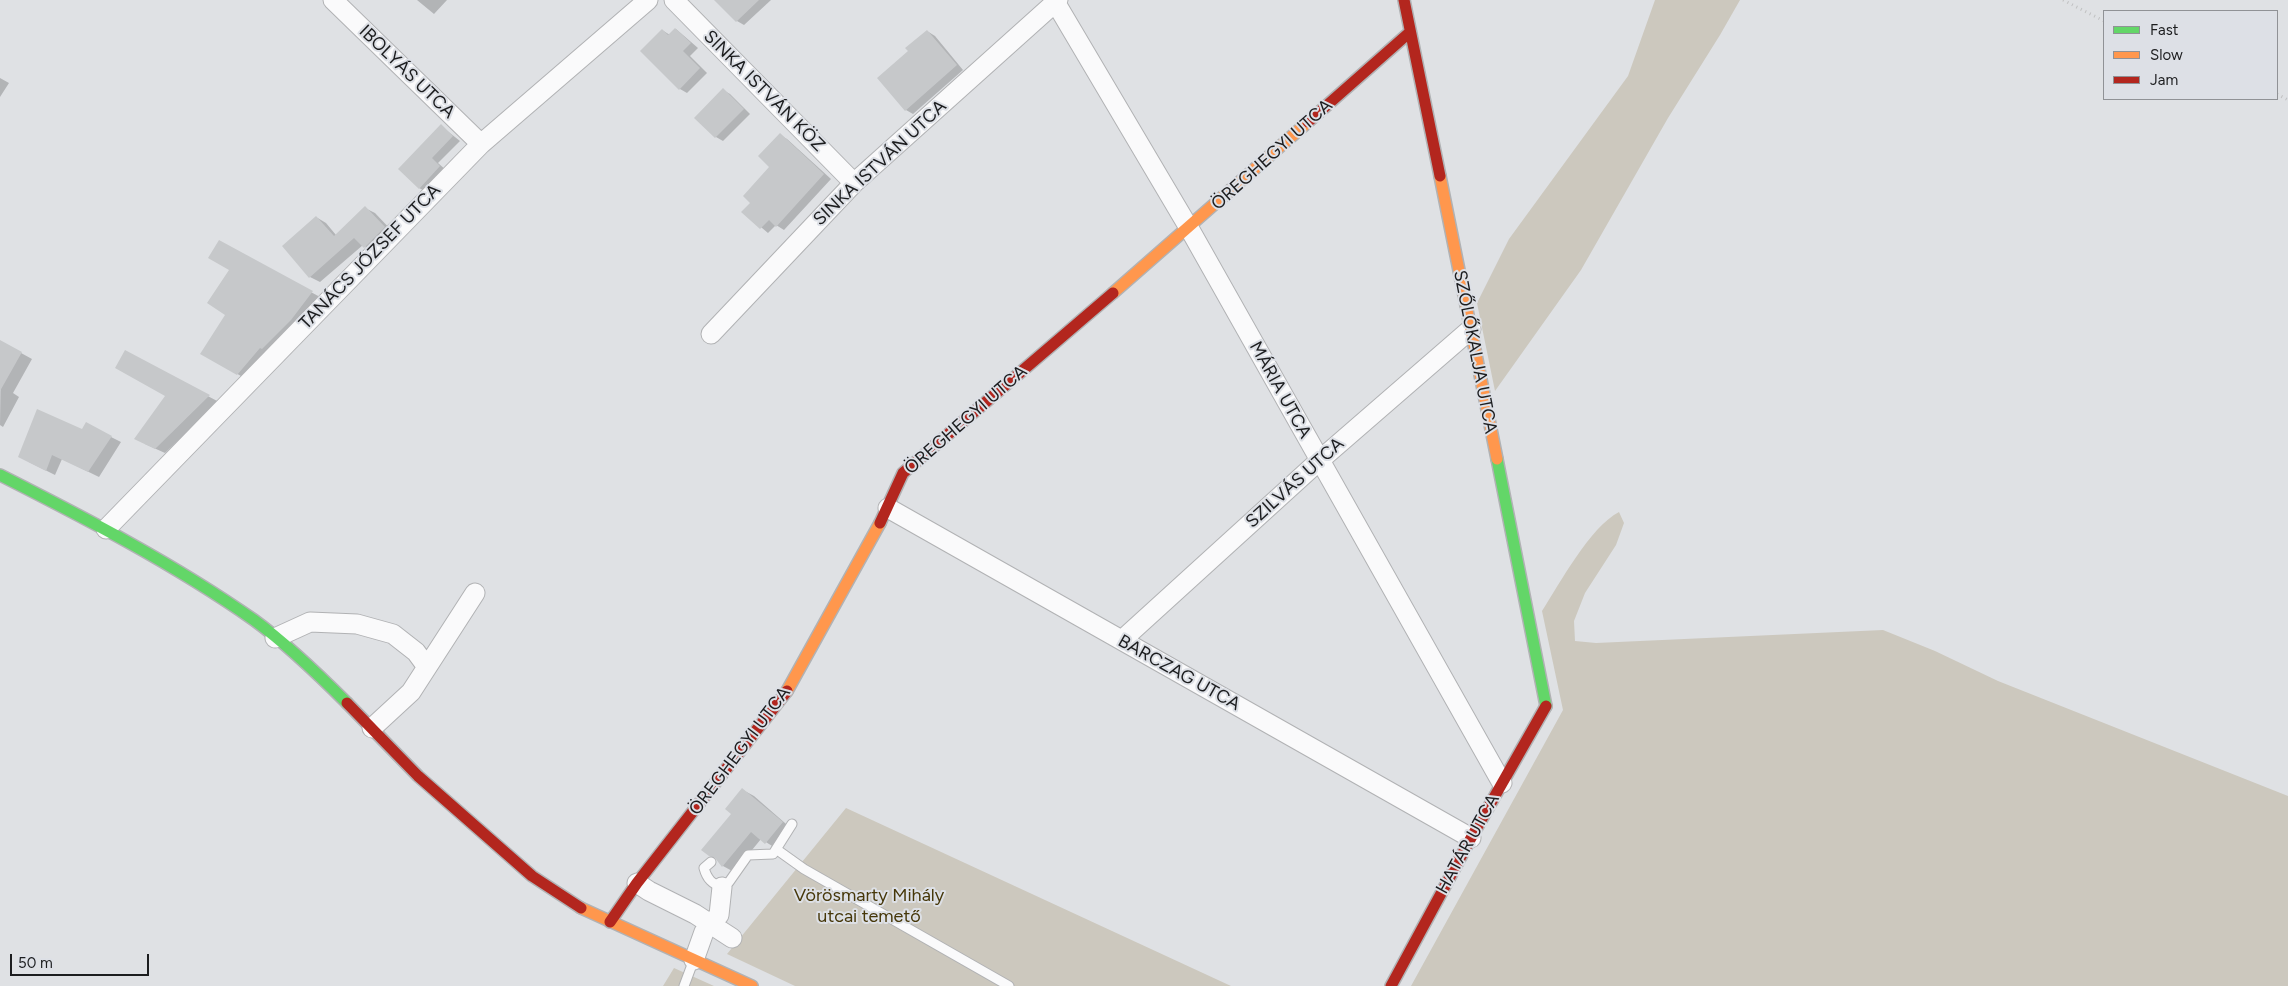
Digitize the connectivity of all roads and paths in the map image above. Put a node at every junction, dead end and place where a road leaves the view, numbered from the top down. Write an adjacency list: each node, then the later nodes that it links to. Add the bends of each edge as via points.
1 (333, 0): 9 (street, IBOLYÁS UTCA)
2 (648, 0): 9 (street, TANÁCS JÓZSEF UTCA)
3 (674, 0): 10 (street, SINKA ISTVÁN KÖZ)
4 (1404, 0): 8 (street, SZŐLŐKALJA UTCA)
5 (2063, 0): 7 (path)
6 (1056, 1): 10 (street, SINKA ISTVÁN UTCA); 11 (street, MÁRIA UTCA)
7 (2103, 20)
8 (1410, 32): 11 (street, ÖREGHEGYI UTCA); 12 (street, SZŐLŐKALJA UTCA)
9 (481, 144): 17 (street, TANÁCS JÓZSEF UTCA)
10 (854, 183): 13 (street, SINKA ISTVÁN UTCA)
11 (1189, 228): 14 (street, MÁRIA UTCA); 16 (street, ÖREGHEGYI UTCA, via 903,473)
12 (1471, 329): 14 (street, SZILVÁS UTCA); 22 (street, SZŐLŐKALJA UTCA)
13 (711, 334)
14 (1320, 460): 20 (street, SZILVÁS UTCA); 24 (street, MÁRIA UTCA)
15 (0, 475): 17 (street)
16 (888, 508): 20 (street, BARCZAG UTCA); 29 (street, ÖREGHEGYI UTCA, via 786,692)
17 (106, 529): 19 (street, via 184,575)
18 (475, 594): 21 (street)
19 (276, 638): 21 (street, via 310,622 357,624 393,634 416,652); 23 (street)
20 (1122, 640): 26 (street, BARCZAG UTCA)
21 (427, 667): 23 (street, via 411,692)
22 (1547, 704): 24 (street, HATÁR UTCA)
23 (372, 728): 31 (street, via 418,776 532,876 588,912)
24 (1502, 783): 26 (street, HATÁR UTCA)
25 (792, 824): 27 (lane)
26 (1471, 838): 38 (street, HATÁR UTCA)
27 (776, 849): 30 (lane, via 773,854 748,855 729,882); 37 (lane, via 804,869)
28 (711, 862): 30 (lane, via 704,868 707,876 714,884)
29 (638, 883): 31 (street, ÖREGHEGYI UTCA); 32 (street)
30 (722, 886): 32 (street, via 719,915)
31 (610, 922): 34 (street)
32 (711, 924): 33 (street); 34 (street, via 704,932)
33 (732, 938)
34 (694, 960): 35 (lane); 36 (street)
35 (684, 986)
36 (752, 986)
37 (1009, 986)
38 (1391, 986)

